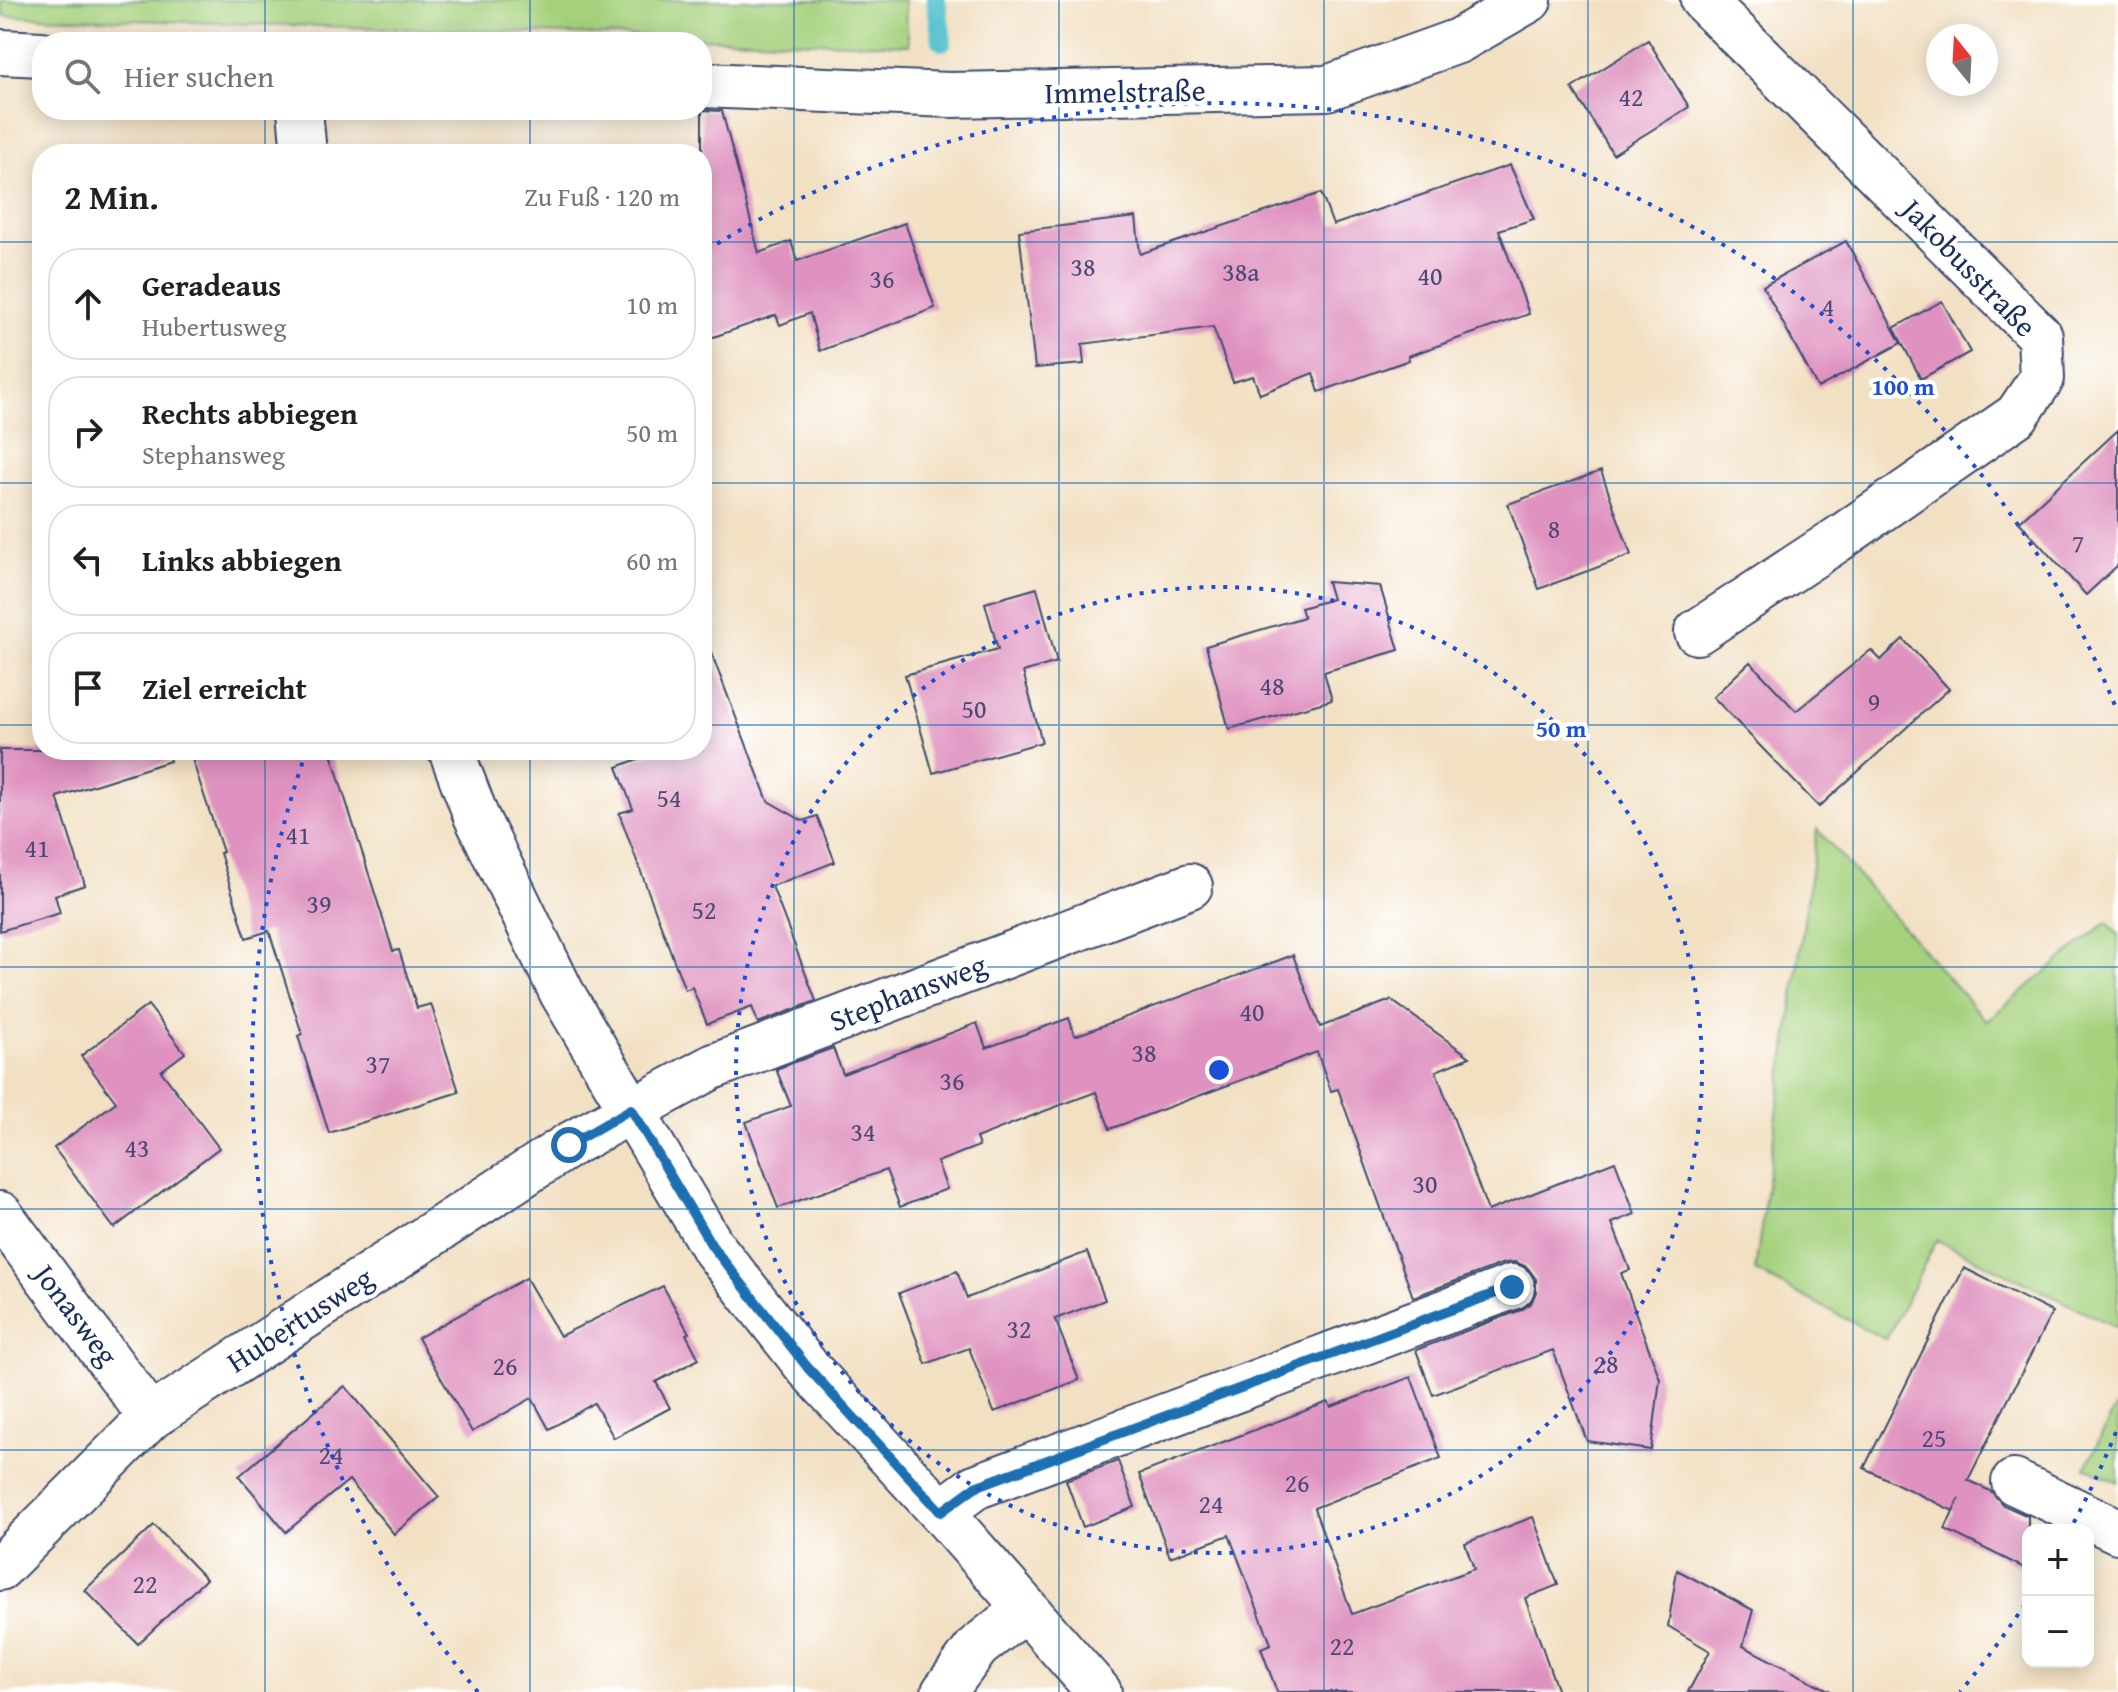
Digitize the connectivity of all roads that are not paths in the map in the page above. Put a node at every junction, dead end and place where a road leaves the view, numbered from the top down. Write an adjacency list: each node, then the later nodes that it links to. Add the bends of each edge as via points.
1 (1529, 0): 5 (street, Immelstraße, via 1458,41 1327,88 950,95)
2 (1703, 0): 8 (street, Jakobusstraße, via 2040,336 2042,378 2017,415)
3 (0, 52): 4 (street)
4 (32, 54)
5 (712, 85)
6 (301, 120): 7 (street)
7 (303, 144)
8 (1697, 632)
9 (455, 760): 11 (street, via 476,816 562,993)
10 (1190, 886): 11 (street, Stephansweg, via 712,1067)
11 (631, 1109): 14 (street, Hubertusweg); 16 (street, via 712,1246 808,1368)
12 (0, 1214): 14 (street, Jonasweg)
13 (1512, 1287): 16 (street, via 975,1487)
14 (151, 1417): 18 (street, Hubertusweg)
15 (2014, 1482): 17 (street)
16 (941, 1512): 19 (street)
17 (2118, 1531)
18 (0, 1568)
19 (1025, 1609): 20 (street, via 977,1647); 21 (street)
20 (944, 1692)
21 (1099, 1692)

